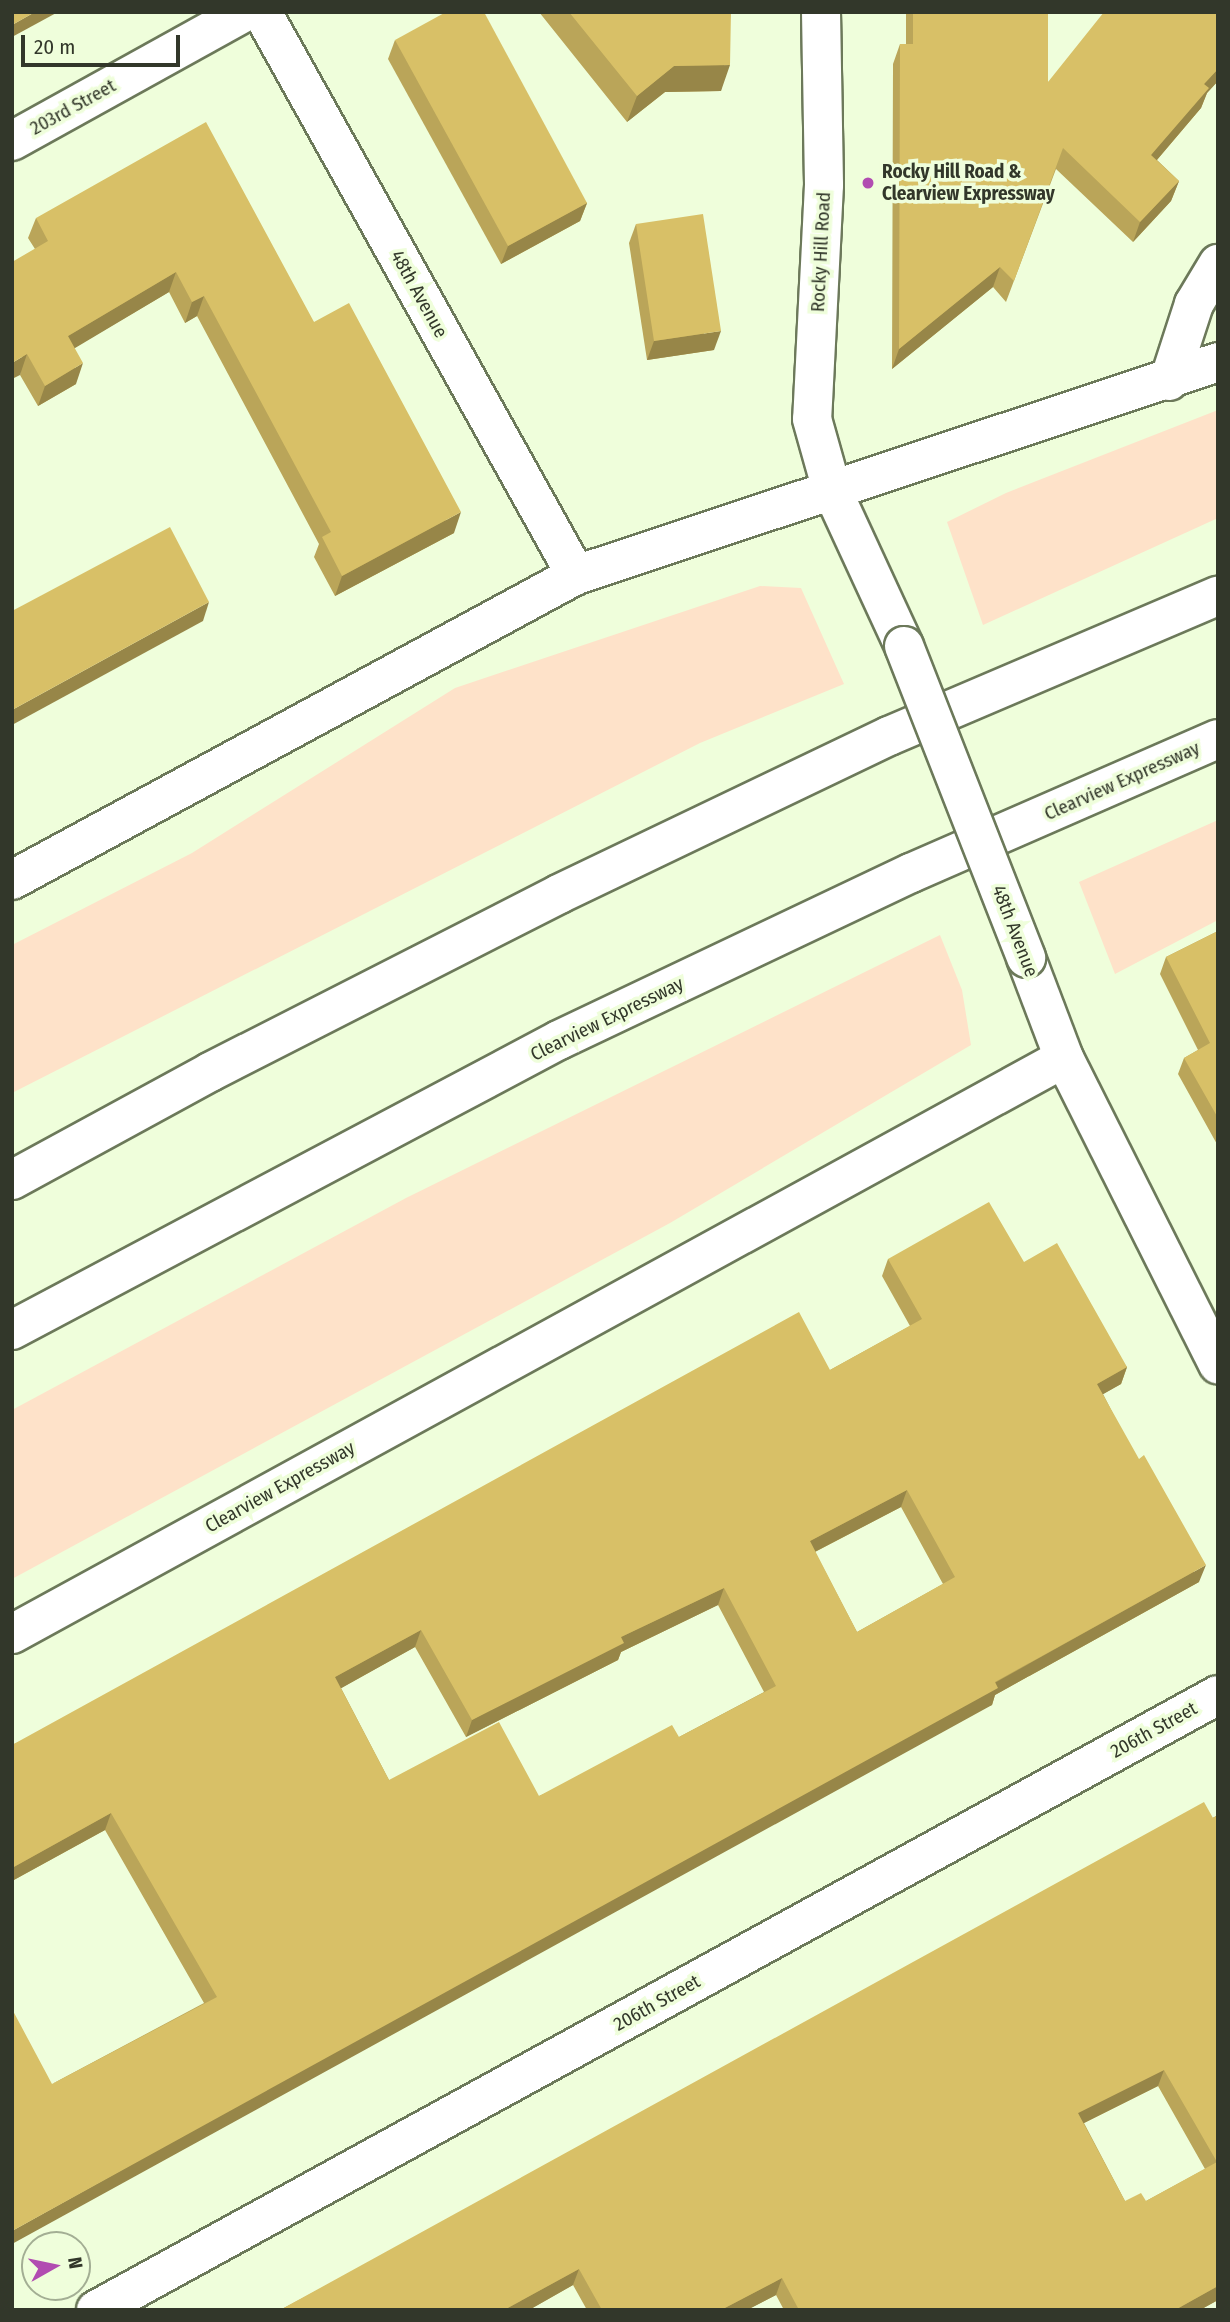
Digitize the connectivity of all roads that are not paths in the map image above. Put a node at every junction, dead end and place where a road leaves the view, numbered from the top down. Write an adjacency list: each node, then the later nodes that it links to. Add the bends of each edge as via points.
1 (245, 12): 4 (main road, 203rd Street)
2 (262, 12): 9 (main road, 48th Avenue)
3 (821, 12): 8 (main road, Rocky Hill Road, via 824,185 812,419)
4 (12, 141)
5 (1218, 264): 7 (main road, via 1194,304)
6 (1218, 362): 7 (main road)
7 (1168, 381): 8 (main road)
8 (832, 490): 9 (main road); 13 (main road, 48th Avenue, bridge, via 904,646)
9 (576, 575): 12 (main road)
10 (1218, 596): 14 (main road, via 889,736 571,888 210,1072)
11 (1218, 739): 15 (main road, Clearview Expressway, via 911,873 559,1040)
12 (12, 880)
13 (1064, 1058): 16 (main road, 48th Avenue); 17 (main road, Clearview Expressway)
14 (12, 1180)
15 (12, 1330)
16 (1218, 1364)
17 (12, 1634)
18 (1218, 1695): 19 (main road, 206th Street)
19 (96, 2310)

